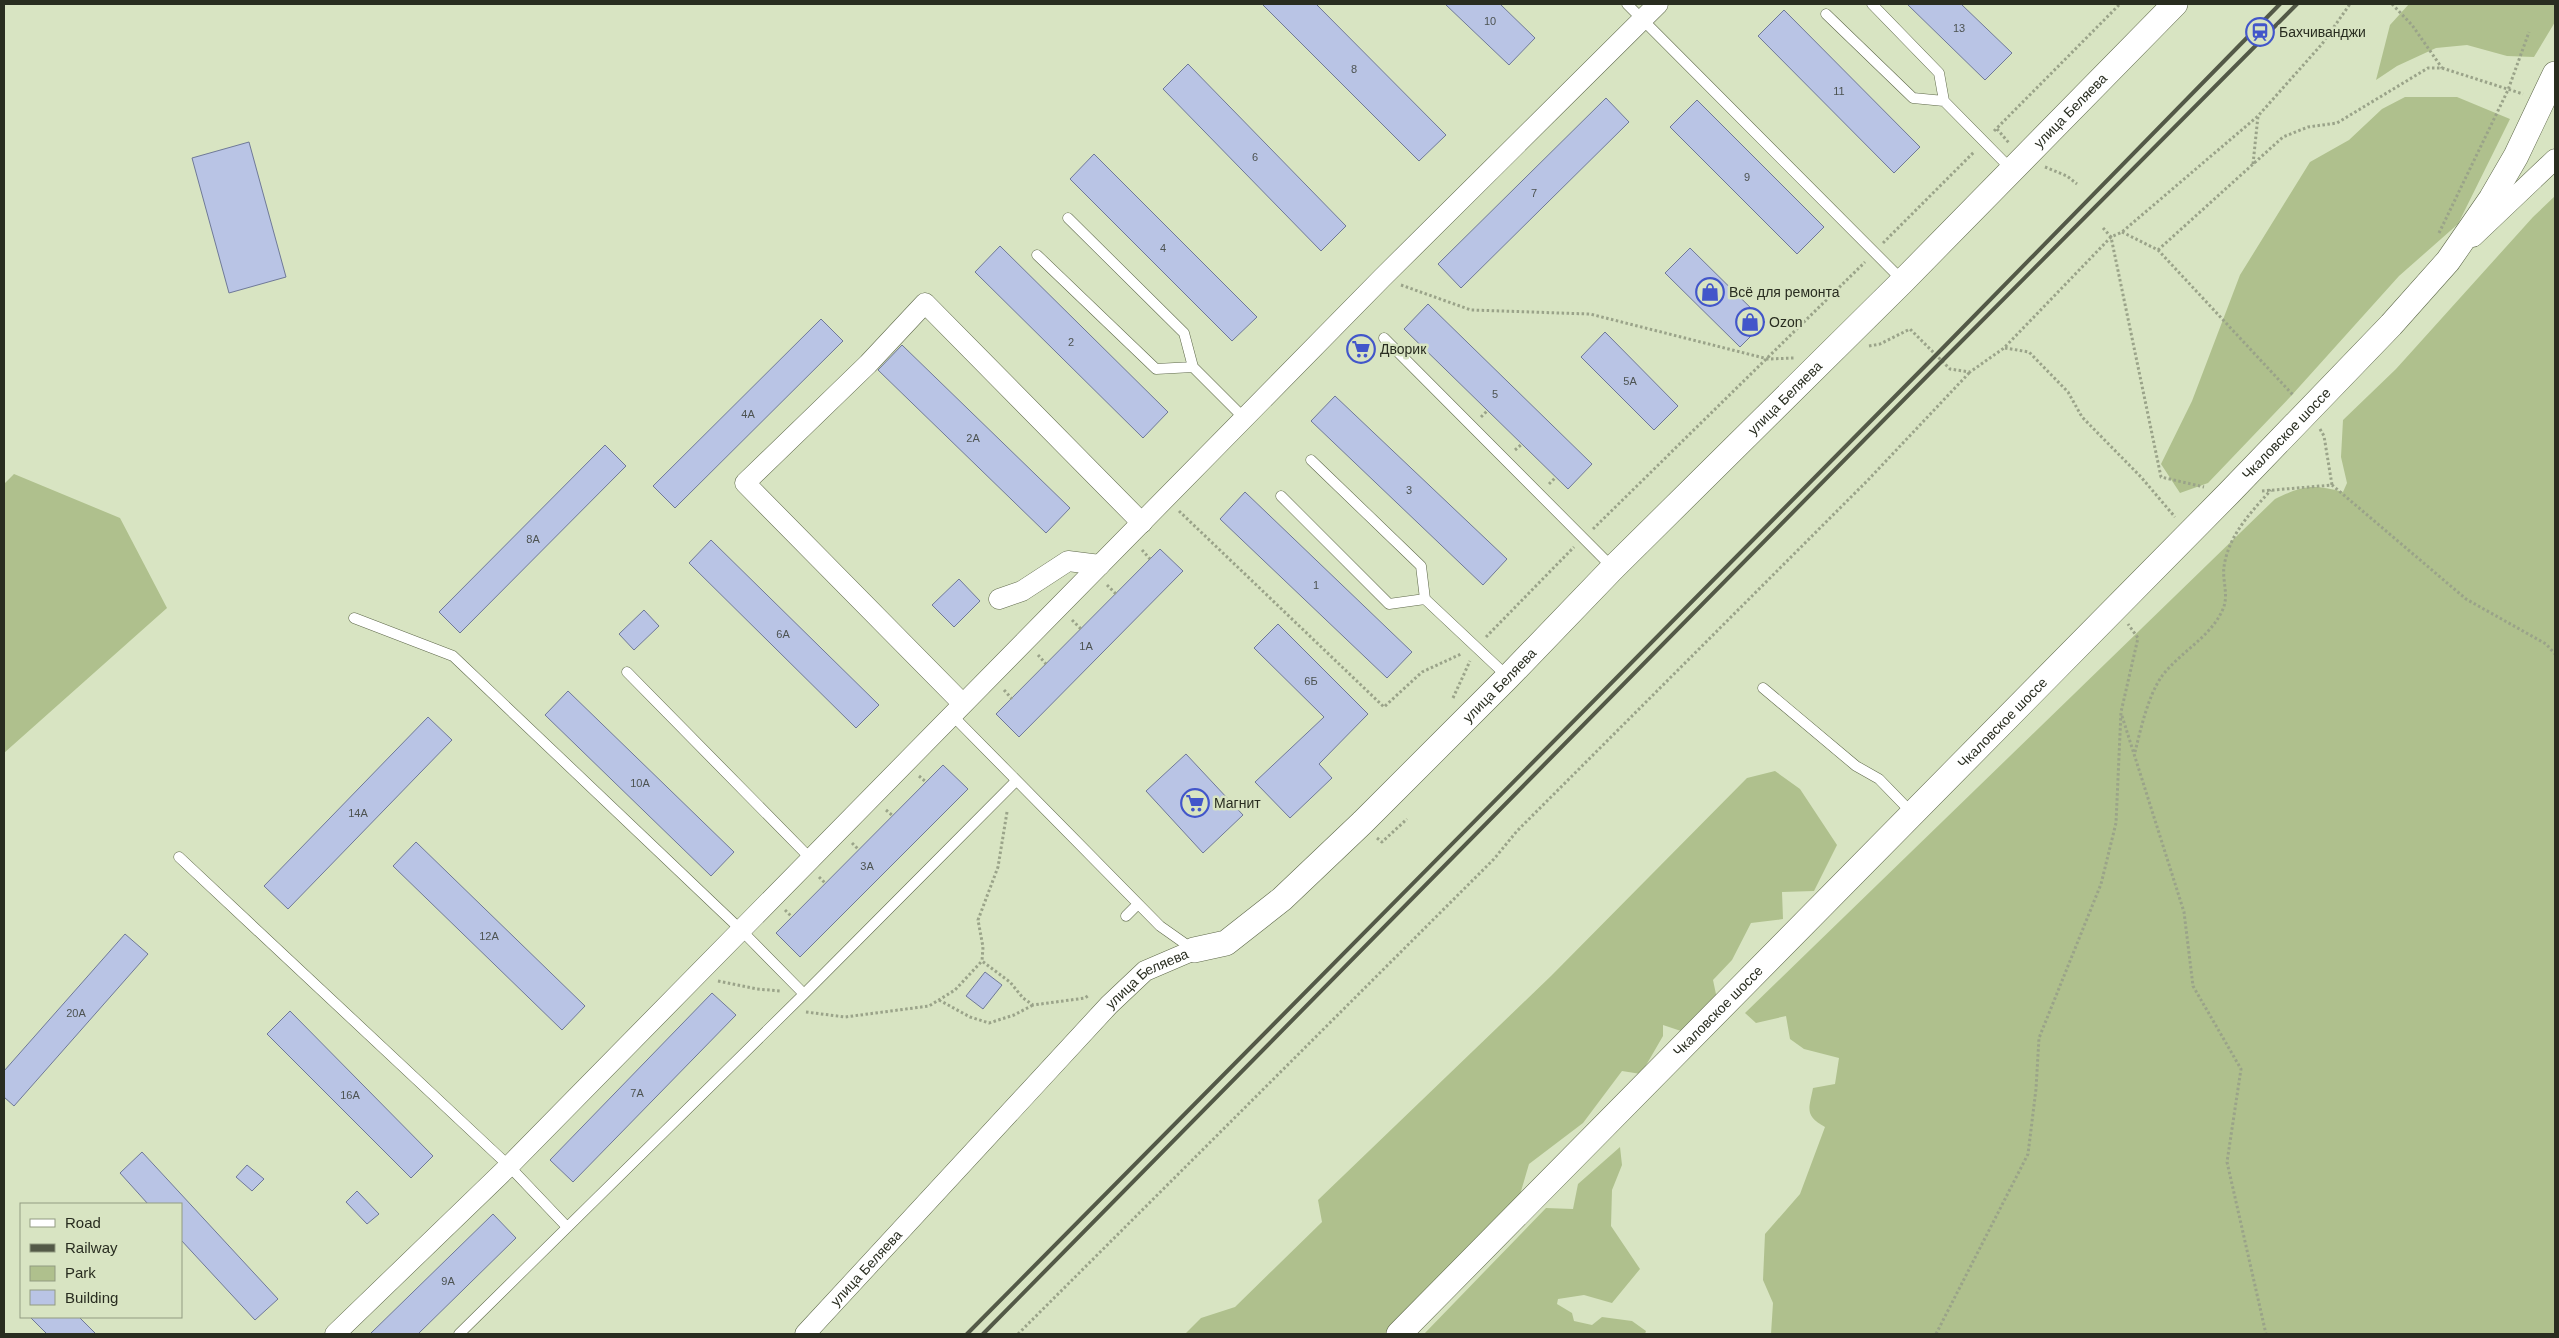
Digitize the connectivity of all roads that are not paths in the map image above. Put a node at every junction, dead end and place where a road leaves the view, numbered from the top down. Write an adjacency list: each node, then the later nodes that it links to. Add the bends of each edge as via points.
1 (1627, 4): 6 (lane)
2 (1658, 4): 6 (street)
3 (1872, 4): 8 (lane, via 1939,73)
4 (2175, 4): 11 (street, улица Беляева)
5 (1826, 14): 8 (lane, via 1913,98)
6 (1643, 19): 15 (lane); 18 (street)
7 (2555, 74): 9 (street, Чкаловское шоссе)
8 (1944, 101): 11 (lane)
9 (2549, 105): 14 (street, Чкаловское шоссе)
10 (2555, 159): 14 (street)
11 (2011, 169): 15 (street, улица Беляева)
12 (1068, 218): 17 (lane, via 1184,333)
13 (1037, 255): 17 (lane, via 1156,369)
14 (2448, 261): 32 (street, Чкаловское шоссе, via 2309,412 2189,534 2126,616)
15 (1903, 281): 23 (street, улица Беляева)
16 (1384, 338): 23 (lane)
17 (1193, 367): 18 (lane)
18 (1244, 418): 21 (street)
19 (1311, 460): 24 (lane, via 1421,566)
20 (1281, 496): 24 (lane, via 1389,604)
21 (1142, 523): 22 (street); 30 (street, via 925,303 868,364 745,483)
22 (1100, 564): 25 (street, via 1068,561 1022,592); 30 (street)
23 (1613, 568): 28 (street, улица Беляева)
24 (1425, 598): 28 (lane)
25 (999, 599)
26 (354, 618): 37 (lane, via 453,656)
27 (628, 672): 34 (lane)
28 (1508, 677): 38 (street, улица Беляева, via 1364,822 1282,899 1226,943)
29 (1763, 688): 32 (lane, via 1856,766 1879,779)
30 (957, 709): 31 (lane); 34 (street)
31 (1016, 781): 35 (lane); 39 (lane)
32 (1912, 813): 45 (street, Чкаловское шоссе)
33 (179, 857): 40 (lane)
34 (810, 858): 37 (street)
35 (1138, 904): 36 (lane); 38 (lane, via 1160,926)
36 (1126, 916)
37 (740, 929): 39 (lane); 40 (street)
38 (1194, 950): 44 (street, улица Беляева, via 1145,970 1109,1005)
39 (804, 994): 41 (lane)
40 (509, 1166): 41 (lane); 42 (street)
41 (567, 1227): 43 (lane)
42 (335, 1334)
43 (459, 1334)
44 (805, 1334)
45 (1399, 1334)

